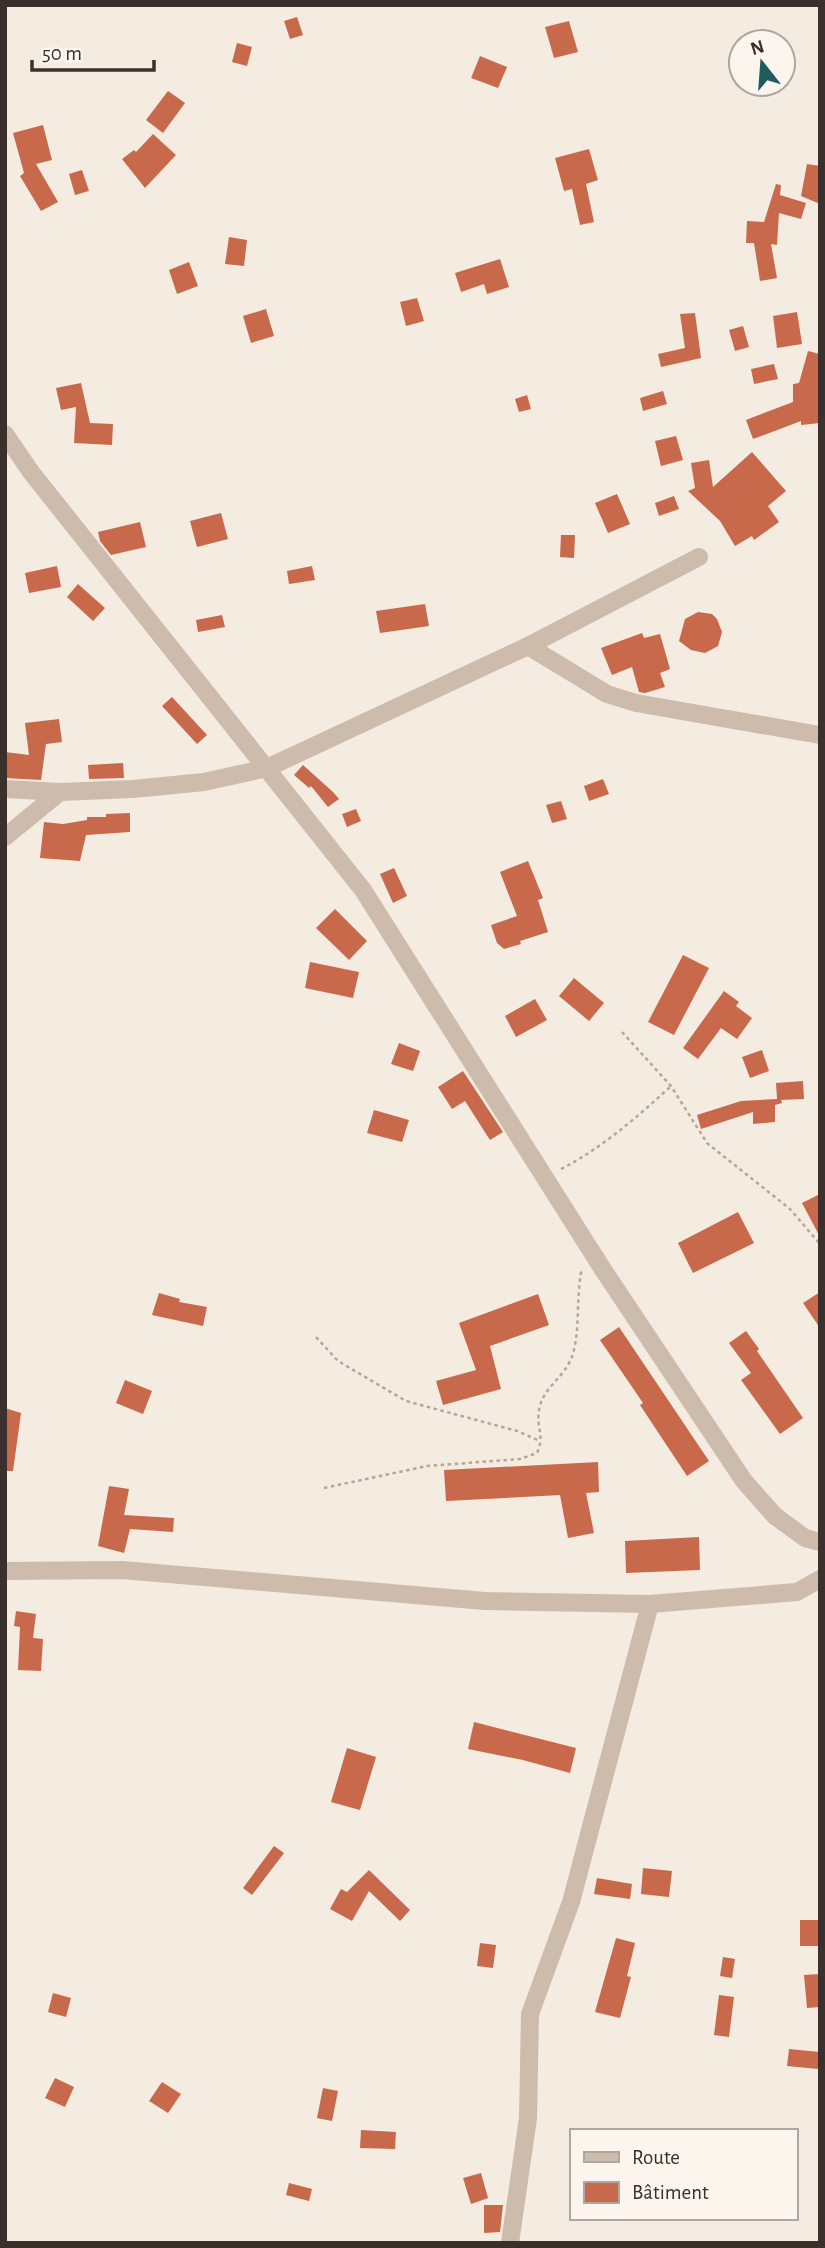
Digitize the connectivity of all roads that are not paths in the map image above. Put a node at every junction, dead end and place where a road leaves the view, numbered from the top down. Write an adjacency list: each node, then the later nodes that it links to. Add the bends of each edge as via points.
1 (5, 434): 5 (street)
2 (699, 557): 3 (street)
3 (527, 646): 4 (street, via 607,694 636,703); 5 (street)
4 (820, 736)
5 (267, 768): 7 (street, via 204,782); 9 (street, via 363,890 587,1245 744,1481 775,1516 805,1538)
6 (5, 789): 7 (street)
7 (60, 793): 8 (street)
8 (5, 837)
9 (820, 1542)
10 (5, 1571): 12 (street, via 122,1570 485,1601)
11 (820, 1579): 12 (street, via 797,1592)
12 (650, 1604): 13 (street, via 571,1902 530,2014 528,2118)
13 (510, 2243)

